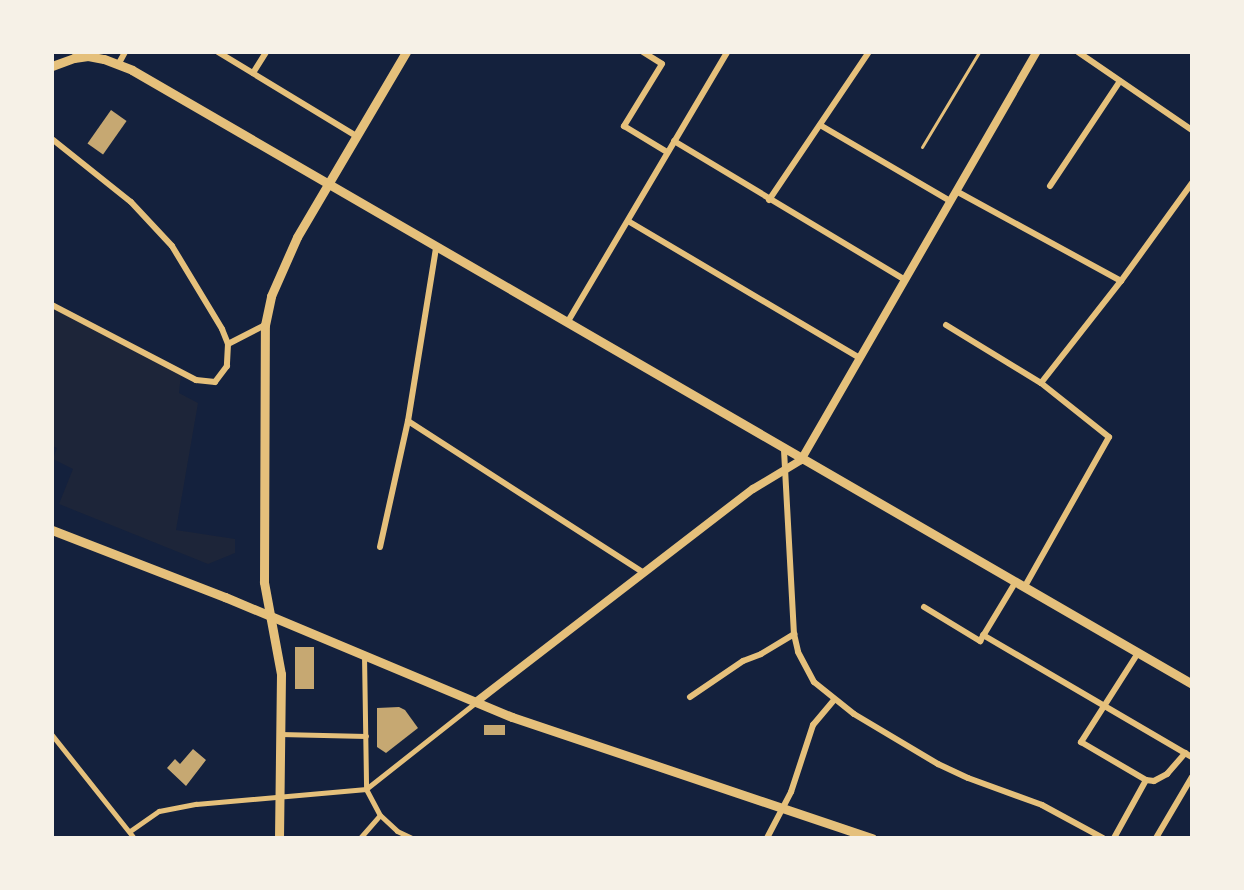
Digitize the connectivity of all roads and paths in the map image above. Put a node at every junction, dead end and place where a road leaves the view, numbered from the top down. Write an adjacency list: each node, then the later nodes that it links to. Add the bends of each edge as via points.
1 (92, 52): 12 (main road)
2 (125, 52): 13 (street)
3 (218, 52): 15 (street)
4 (266, 52): 15 (street)
5 (406, 52): 19 (main road)
6 (643, 52): 23 (street, via 662,64 624,126)
7 (727, 52): 21 (street)
8 (869, 52): 17 (street)
9 (979, 52): 22 (lane)
10 (1037, 52): 27 (street)
11 (1078, 52): 16 (street)
12 (104, 59): 13 (main road); 14 (main road, via 74,58)
13 (119, 63): 25 (main road)
14 (52, 66)
15 (253, 73): 19 (street)
16 (1120, 81): 18 (street); 26 (street)
17 (820, 125): 28 (street); 29 (street)
18 (1191, 130)
19 (356, 136): 25 (main road)
20 (52, 139): 38 (street, via 131,202 161,232 184,264)
21 (674, 141): 23 (street); 28 (street)
22 (922, 147)
23 (667, 152): 30 (street)
24 (1191, 183): 33 (street)
25 (327, 184): 31 (main road); 36 (main road, via 281,268)
26 (1050, 186)
27 (956, 191): 29 (street); 33 (street)
28 (770, 200): 32 (street)
29 (950, 201): 32 (street)
30 (628, 220): 35 (street); 39 (street)
31 (436, 248): 35 (main road); 41 (street)
32 (905, 280): 39 (street)
33 (1121, 281): 40 (street)
34 (52, 305): 38 (street, via 185,375 206,382 215,382 222,376 227,366)
35 (566, 323): 42 (main road)
36 (265, 325): 38 (street); 50 (main road, via 264,582)
37 (946, 325): 40 (street)
38 (228, 344)
39 (860, 358): 43 (street)
40 (1041, 383): 48 (street, via 1109,437)
41 (408, 421): 46 (street); 47 (street)
42 (784, 450): 43 (main road); 44 (street)
43 (801, 460): 44 (street); 48 (main road)
44 (784, 470): 47 (street); 51 (street)
45 (52, 530): 50 (main road)
46 (380, 547)
47 (642, 572): 58 (street)
48 (1019, 586): 52 (street); 53 (main road)
49 (924, 607): 52 (street, via 980,641)
50 (268, 615): 54 (main road); 60 (main road, via 281,674)
51 (794, 634): 56 (street, via 742,661); 57 (street, via 805,669)
52 (983, 635): 59 (street)
53 (1137, 654): 55 (main road); 59 (street)
54 (364, 655): 58 (main road); 62 (street)
55 (1191, 684)
56 (690, 697)
57 (834, 700): 68 (street, via 813,725); 77 (street, via 938,764 1042,805)
58 (476, 702): 66 (street); 68 (main road)
59 (1105, 706): 63 (street); 65 (street, via 1081,742)
60 (280, 734): 62 (street); 67 (main road)
61 (52, 735): 70 (street)
62 (366, 736): 66 (street)
63 (1188, 755): 65 (street, via 1161,779)
64 (1191, 777): 79 (street)
65 (1146, 780): 78 (street)
66 (366, 789): 67 (street); 69 (street)
67 (279, 796): 70 (street, via 159,811); 72 (main road)
68 (783, 807): 75 (street); 76 (main road)
69 (380, 815): 73 (street); 74 (street, via 397,831)
70 (130, 831): 71 (street)
71 (134, 837)
72 (279, 837)
73 (360, 837)
74 (412, 837)
75 (767, 837)
76 (872, 837)
77 (1103, 837)
78 (1114, 837)
79 (1156, 837)

